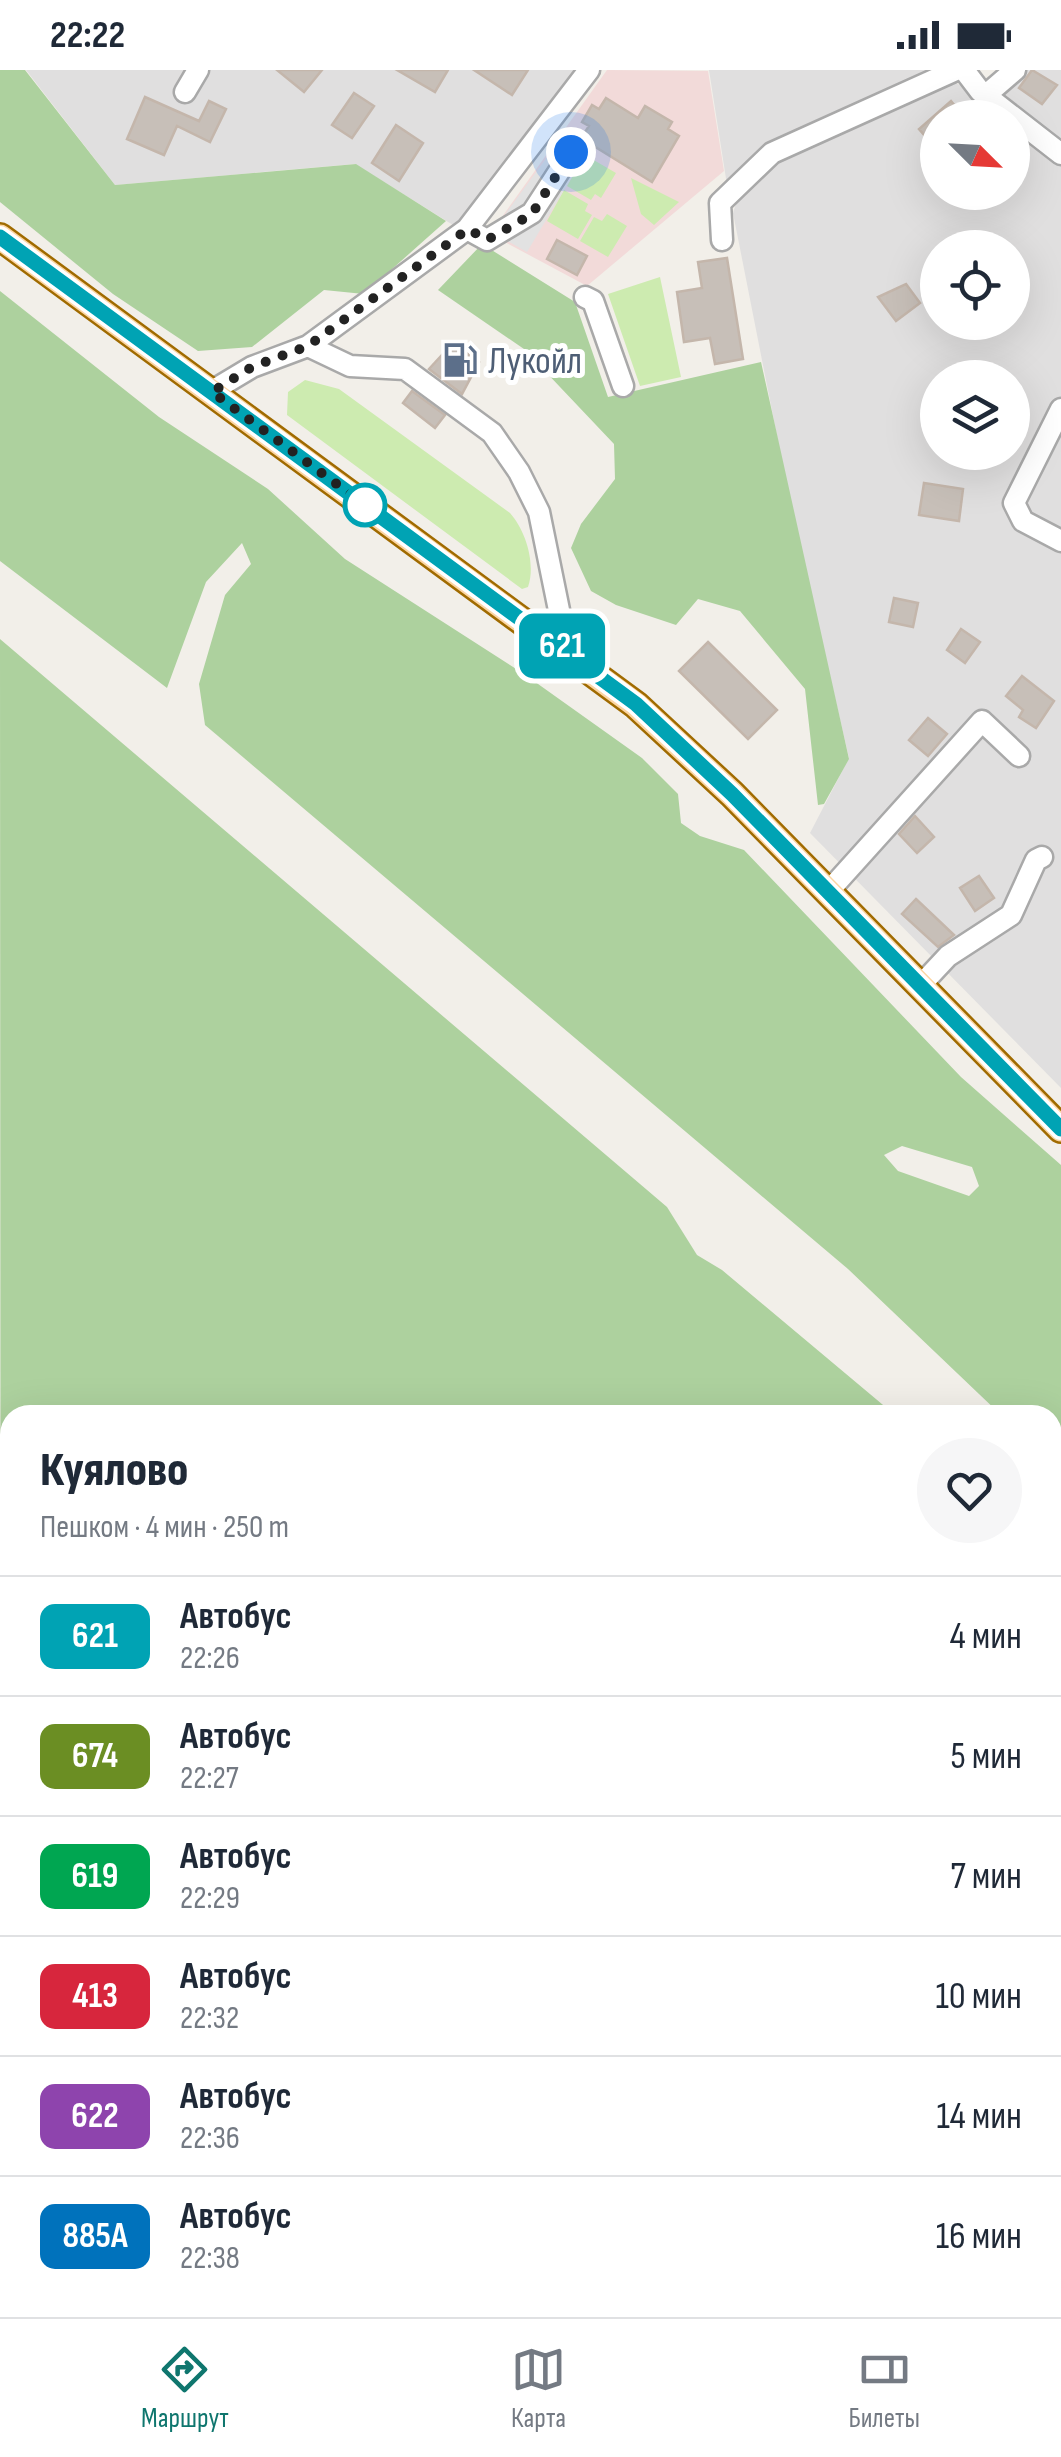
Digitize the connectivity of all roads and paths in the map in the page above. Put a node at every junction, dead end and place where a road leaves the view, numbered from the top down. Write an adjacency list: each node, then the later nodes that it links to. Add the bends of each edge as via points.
1 (198, 70): 6 (street)
2 (589, 70): 10 (street)
3 (956, 70): 12 (street, via 772,153 720,204)
4 (964, 70): 7 (street)
5 (1015, 70): 7 (street)
6 (185, 92)
7 (986, 95): 9 (street)
8 (571, 152): 10 (street, via 532,214 487,240)
9 (1061, 154)
10 (468, 229): 14 (street)
11 (0, 237): 16 (main road)
12 (722, 240)
13 (585, 297): 15 (street, via 593,302)
14 (308, 346): 16 (street, via 252,367); 19 (street, via 350,366 404,369 492,433 539,512 560,615)
15 (623, 386)
16 (212, 392): 19 (main road)
17 (1061, 410): 18 (street, via 1014,503 1023,522)
18 (1061, 541)
19 (578, 658): 22 (main road, via 685,747)
20 (1020, 756): 22 (street, via 982,721)
21 (1042, 857): 23 (street, via 1011,915 948,956)
22 (827, 893): 23 (main road)
23 (919, 987): 24 (main road)
24 (1061, 1129)

